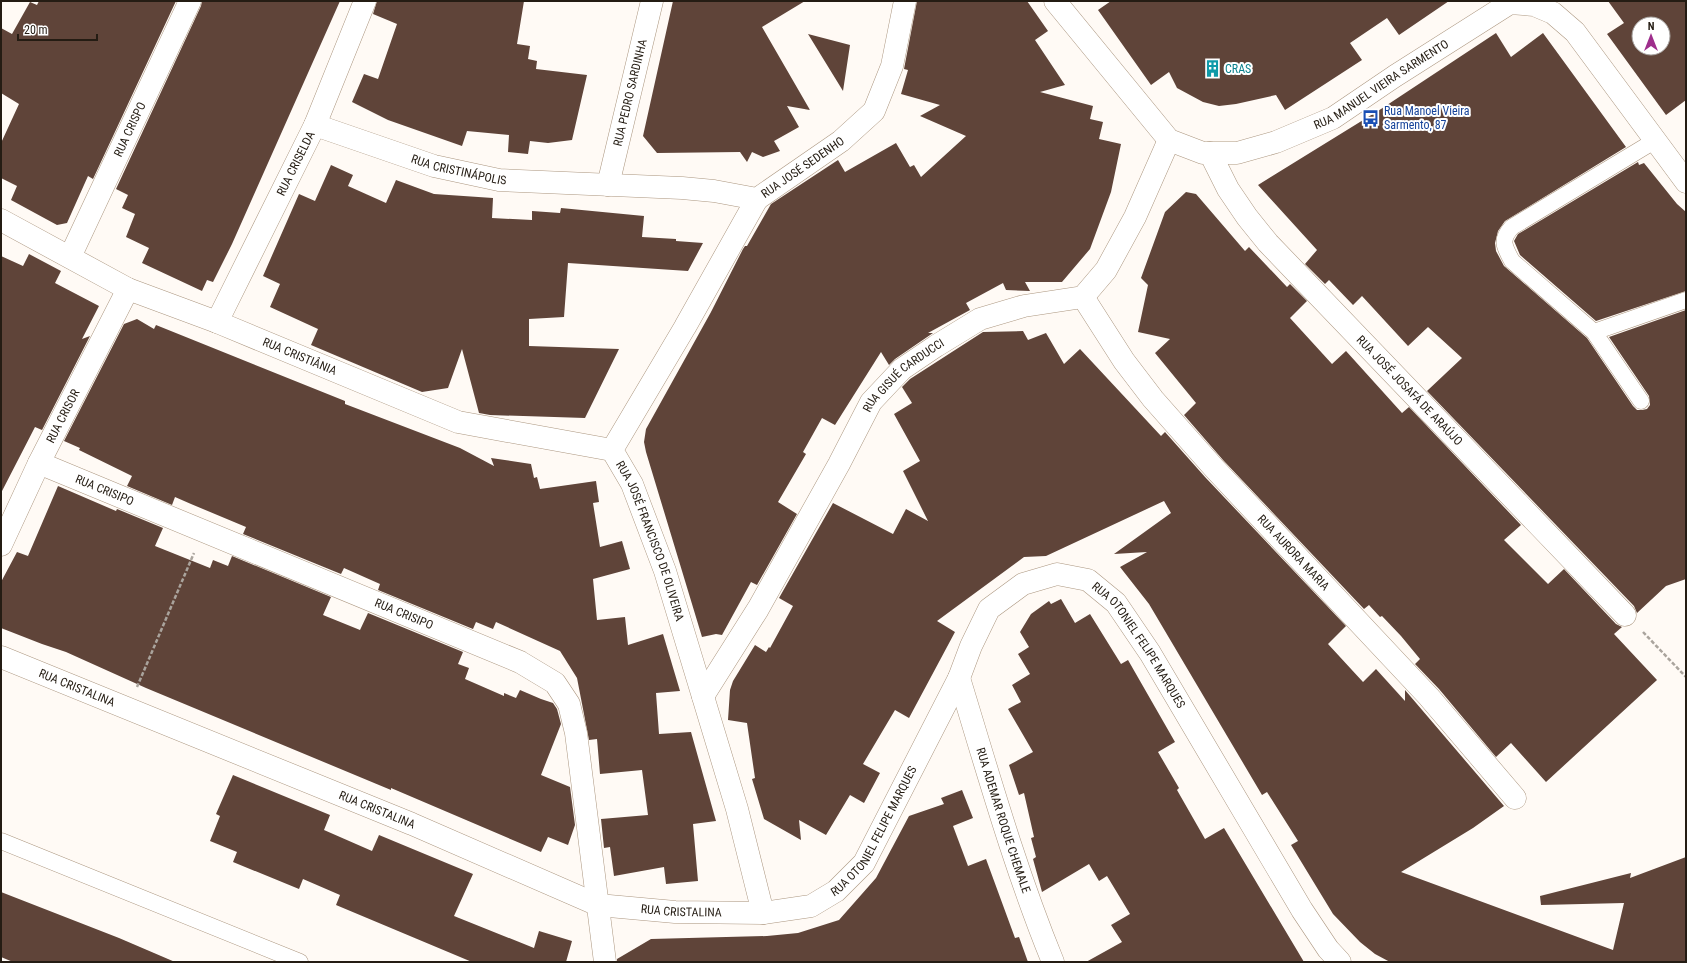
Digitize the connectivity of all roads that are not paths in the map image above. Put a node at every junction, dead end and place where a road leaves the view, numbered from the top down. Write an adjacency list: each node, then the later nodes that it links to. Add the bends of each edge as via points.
1 (190, 1): 15 (street, RUA CRISPO)
2 (365, 1): 7 (street, RUA CRISELDA)
3 (652, 1): 12 (street, RUA PEDRO SARDINHA)
4 (905, 1): 13 (street, RUA JOSÉ SEDENHO, via 892,66 874,111 841,141)
5 (1055, 1): 8 (street)
6 (1510, 2): 9 (street, RUA MANUEL VIEIRA SARMENTO, via 1534,5 1553,13 1574,32); 10 (street, RUA MANUEL VIEIRA SARMENTO, via 1334,118 1270,144 1237,153)
7 (315, 125): 12 (street, RUA CRISTINÁPOLIS, via 434,166 499,180); 19 (street, RUA CRISELDA)
8 (1168, 140): 10 (street, RUA MANUEL VIEIRA SARMENTO, via 1203,153); 17 (street, via 1135,217 1110,264)
9 (1656, 140): 11 (street, RUA MANUEL VIEIRA SARMENTO); 20 (lane, via 1512,227 1503,240 1512,261)
10 (1210, 153): 25 (street, RUA JOSÉ JOSAFÁ DE ARAÚJO, via 1228,189 1268,243)
11 (1686, 182)
12 (608, 185): 13 (street, RUA JOSÉ SEDENHO, via 714,191)
13 (757, 199): 22 (street, RUA JOSÉ FRANCISCO DE OLIVEIRA)
14 (1, 220): 15 (street, RUA CRISTIÂNIA)
15 (70, 257): 16 (street, RUA CRISTIÂNIA)
16 (128, 289): 19 (street, RUA CRISTIÂNIA); 23 (street, RUA CRISOR)
17 (1083, 297): 28 (street, RUA GISUÉ CARDUCCI, via 1024,306 980,319 902,369 871,402 758,609); 29 (street, RUA AURORA MARIA, via 1124,361 1153,399 1428,697)
18 (1686, 300): 20 (lane)
19 (217, 322): 22 (street, RUA CRISTIÂNIA, via 458,422)
20 (1594, 332): 21 (lane)
21 (1641, 401)
22 (612, 450): 28 (street, RUA JOSÉ FRANCISCO DE OLIVEIRA, via 632,484 662,564)
23 (39, 463): 24 (street, RUA CRISOR); 31 (street, RUA CRISIPO, via 520,662 555,683 569,704 576,732)
24 (1, 545)
25 (1626, 615)
26 (1, 657): 31 (street, RUA CRISTALINA, via 412,824)
27 (959, 678): 32 (street, RUA OTONIEL FELIPE MARQUES, via 864,863 836,892 811,906); 35 (street, RUA ADEMAR ROQUE CHEMALE, via 1012,855); 36 (street, RUA OTONIEL FELIPE MARQUES, via 989,609 1023,584 1057,574 1088,580 1116,603 1137,634 1302,910 1328,949)
28 (704, 696): 32 (street, RUA JOSÉ FRANCISCO DE OLIVEIRA, via 737,809)
29 (1516, 798)
30 (1, 841): 33 (lane)
31 (598, 905): 32 (street, RUA CRISTALINA, via 675,912); 34 (street, RUA CRISIPO)
32 (763, 913)
33 (300, 962)
34 (605, 962)
35 (1052, 962)
36 (1340, 962)

